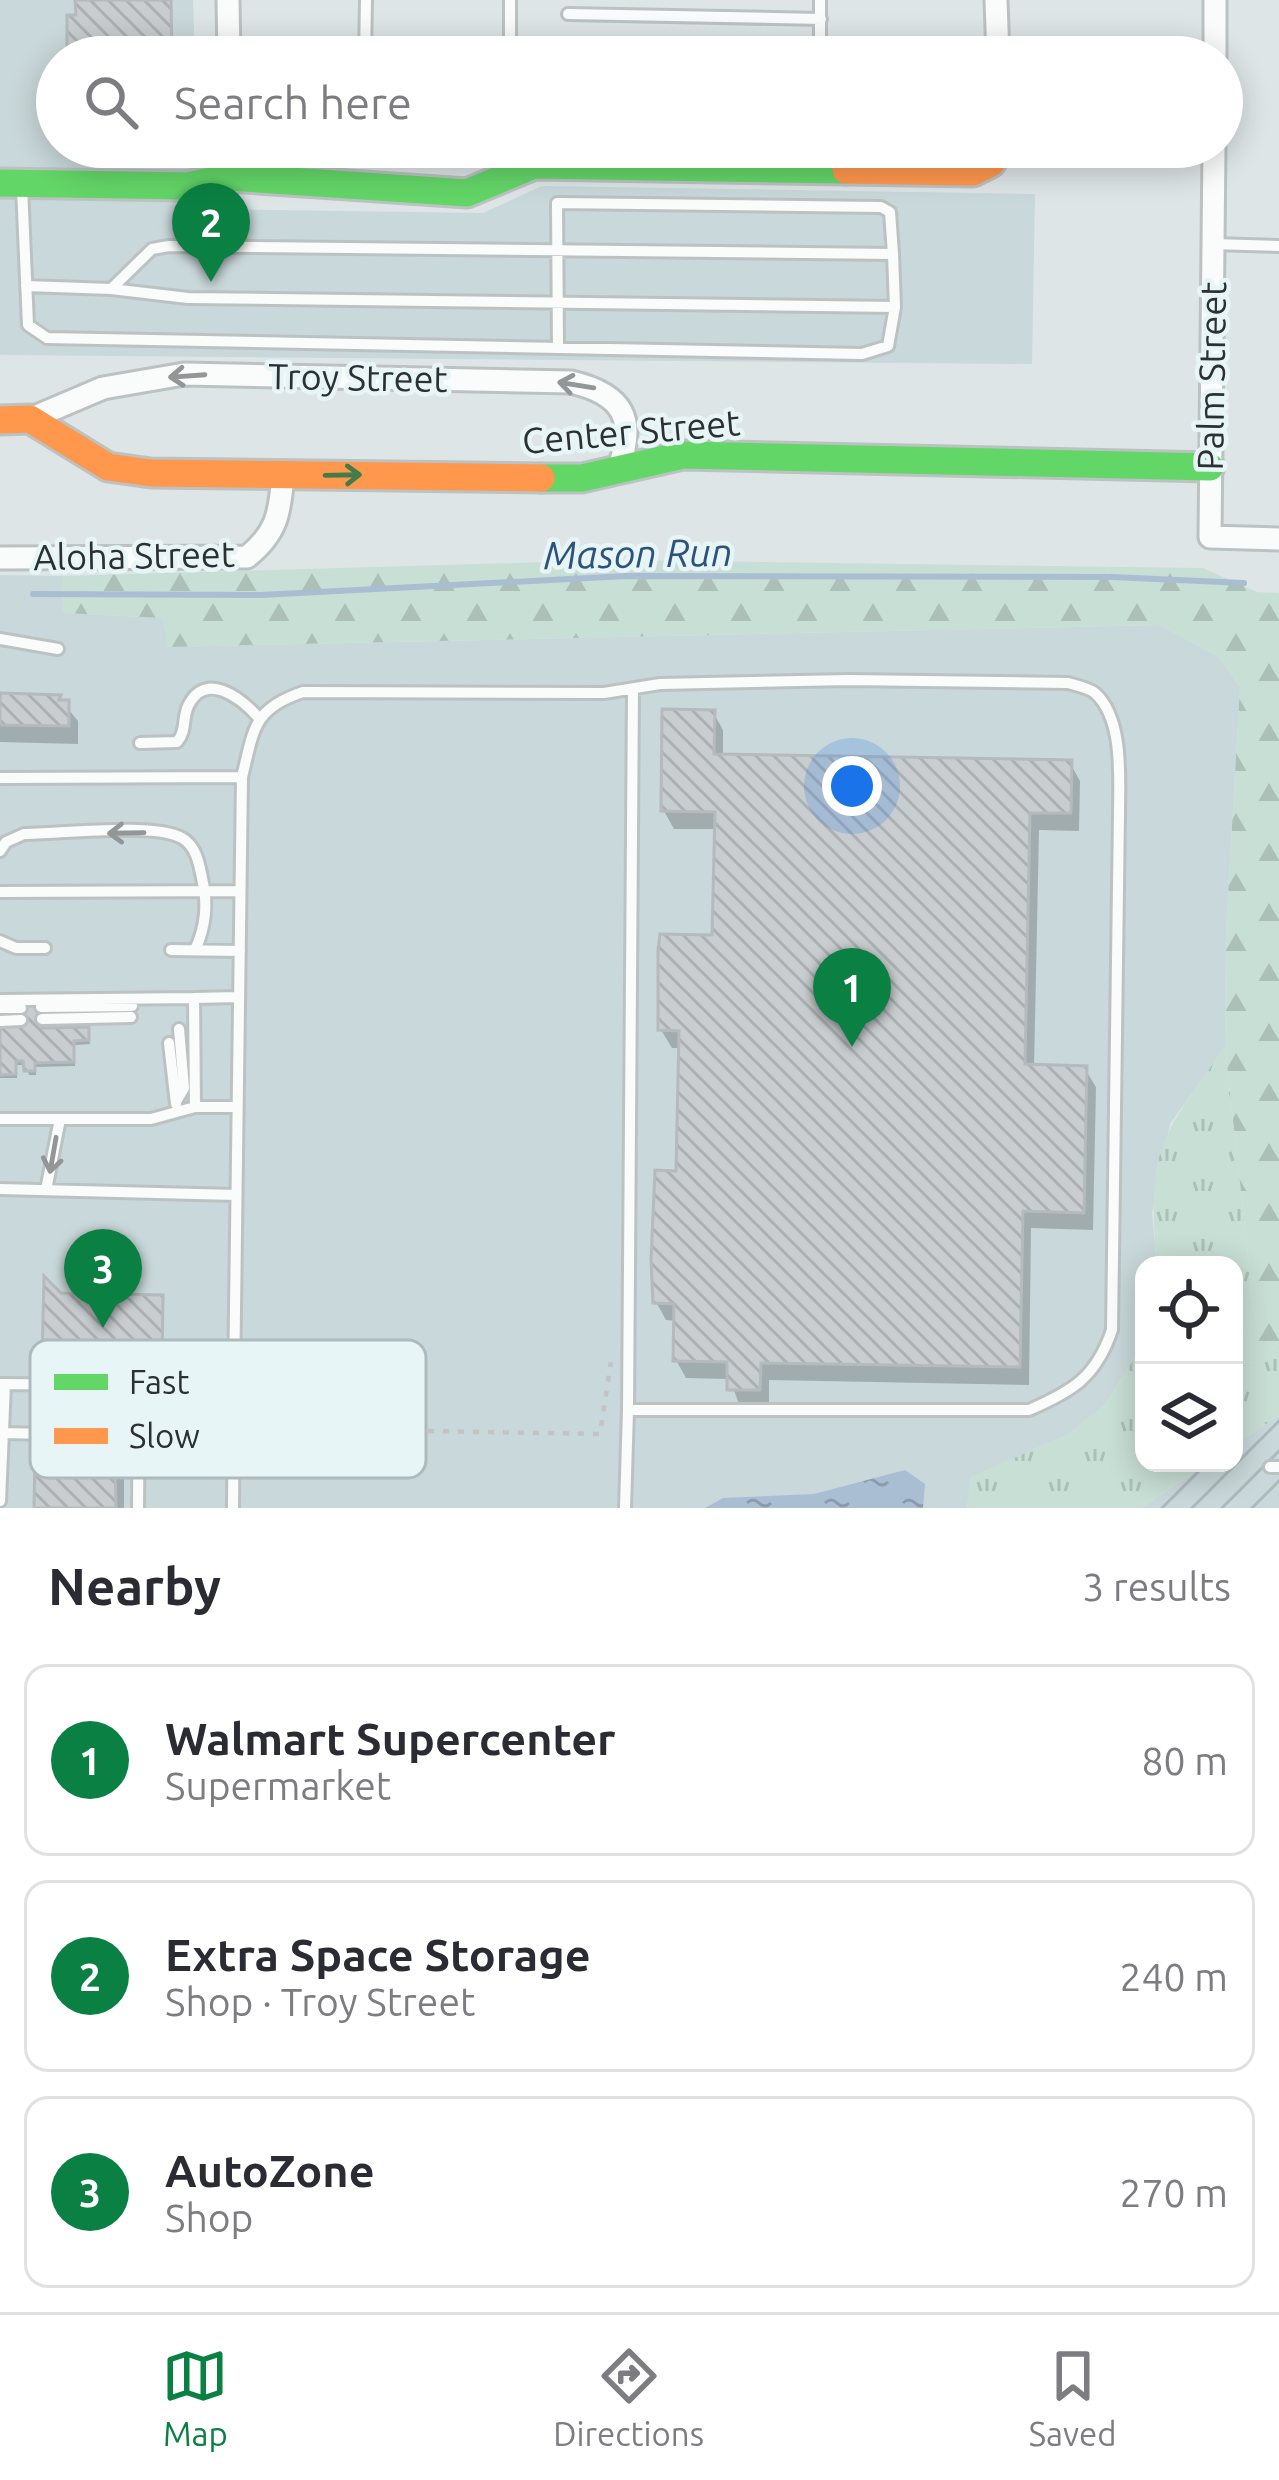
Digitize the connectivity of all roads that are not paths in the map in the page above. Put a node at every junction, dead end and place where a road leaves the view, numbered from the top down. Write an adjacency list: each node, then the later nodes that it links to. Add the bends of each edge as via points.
1 (228, 0): 9 (street)
2 (366, 0): 10 (lane)
3 (510, 0): 11 (lane)
4 (820, 0): 8 (lane)
5 (996, 0): 13 (street)
6 (1215, 0): 14 (street)
7 (568, 14): 8 (lane)
8 (821, 19): 12 (lane)
9 (229, 36)
10 (365, 36)
11 (509, 36)
12 (821, 36)
13 (997, 36)
14 (1215, 36)
15 (230, 168): 20 (street)
16 (503, 168): 20 (street, via 493,185 467,193)
17 (925, 168): 18 (street)
18 (982, 168)
19 (1214, 168): 22 (street, Palm Street)
20 (230, 177): 21 (street, via 187,186)
21 (11, 183): 26 (lane)
22 (1213, 244): 23 (lane); 33 (street, Palm Street)
23 (1279, 246)
24 (557, 250): 25 (lane); 25 (lane, via 557,203 812,206 890,212); 27 (lane, via 169,246 152,249); 28 (lane)
25 (893, 254): 29 (lane)
26 (26, 286): 27 (lane); 30 (lane, via 28,325 47,338)
27 (111, 289): 28 (lane, via 188,298)
28 (558, 304): 29 (lane); 30 (lane)
29 (895, 307): 30 (lane, via 888,346 874,353)
30 (558, 348)
31 (30, 419): 32 (street); 34 (street, Troy Street, one-way to 31, via 628,441 622,411 601,389 571,382 184,374 104,388); 35 (street, Center Street, via 108,467)
32 (0, 420)
33 (1210, 466): 34 (street, Center Street, via 683,455); 36 (street, Palm Street, via 1210,536)
34 (618, 470): 35 (street, Center Street, one-way to 34, via 582,478)
35 (283, 476): 37 (street, Aloha Street, via 279,518 247,557)
36 (1279, 539)
37 (0, 558)
38 (0, 639): 39 (lane)
39 (58, 649)
40 (633, 690): 41 (lane, via 303,692); 72 (lane); 72 (lane, via 849,680 1068,683 1095,693 1110,719 1119,814 1112,1330 1081,1388 1029,1409)
41 (258, 717): 42 (lane, via 239,696 202,691 177,742); 43 (lane)
42 (140, 743)
43 (242, 777): 44 (lane); 46 (lane)
44 (0, 778)
45 (0, 851): 48 (lane, one-way to 45, via 197,854 159,832 24,834)
46 (240, 891): 48 (lane); 53 (lane)
47 (0, 892): 48 (lane)
48 (206, 892): 52 (lane)
49 (0, 941): 50 (lane)
50 (45, 948)
51 (171, 950): 52 (lane)
52 (195, 950): 53 (lane)
53 (239, 950): 55 (lane)
54 (194, 998): 55 (lane); 56 (lane); 63 (lane)
55 (238, 998): 64 (lane)
56 (0, 1004): 59 (lane, via 21,1014)
57 (132, 1011): 58 (lane)
58 (42, 1013)
59 (0, 1021)
60 (178, 1028): 62 (lane, via 184,1088)
61 (169, 1042): 62 (lane)
62 (175, 1106): 63 (lane); 66 (lane, via 151,1119)
63 (195, 1106): 64 (lane)
64 (237, 1107): 69 (lane)
65 (0, 1119): 66 (lane)
66 (59, 1119): 68 (lane, one-way to 68)
67 (0, 1189): 68 (lane)
68 (46, 1190): 69 (lane)
69 (236, 1195): 70 (lane)
70 (234, 1340)
71 (3, 1384): 73 (lane)
72 (628, 1410): 79 (lane)
73 (2, 1433): 76 (lane)
74 (138, 1478): 77 (lane)
75 (233, 1478): 78 (lane)
76 (0, 1501)
77 (138, 1508)
78 (233, 1508)
79 (625, 1508)

